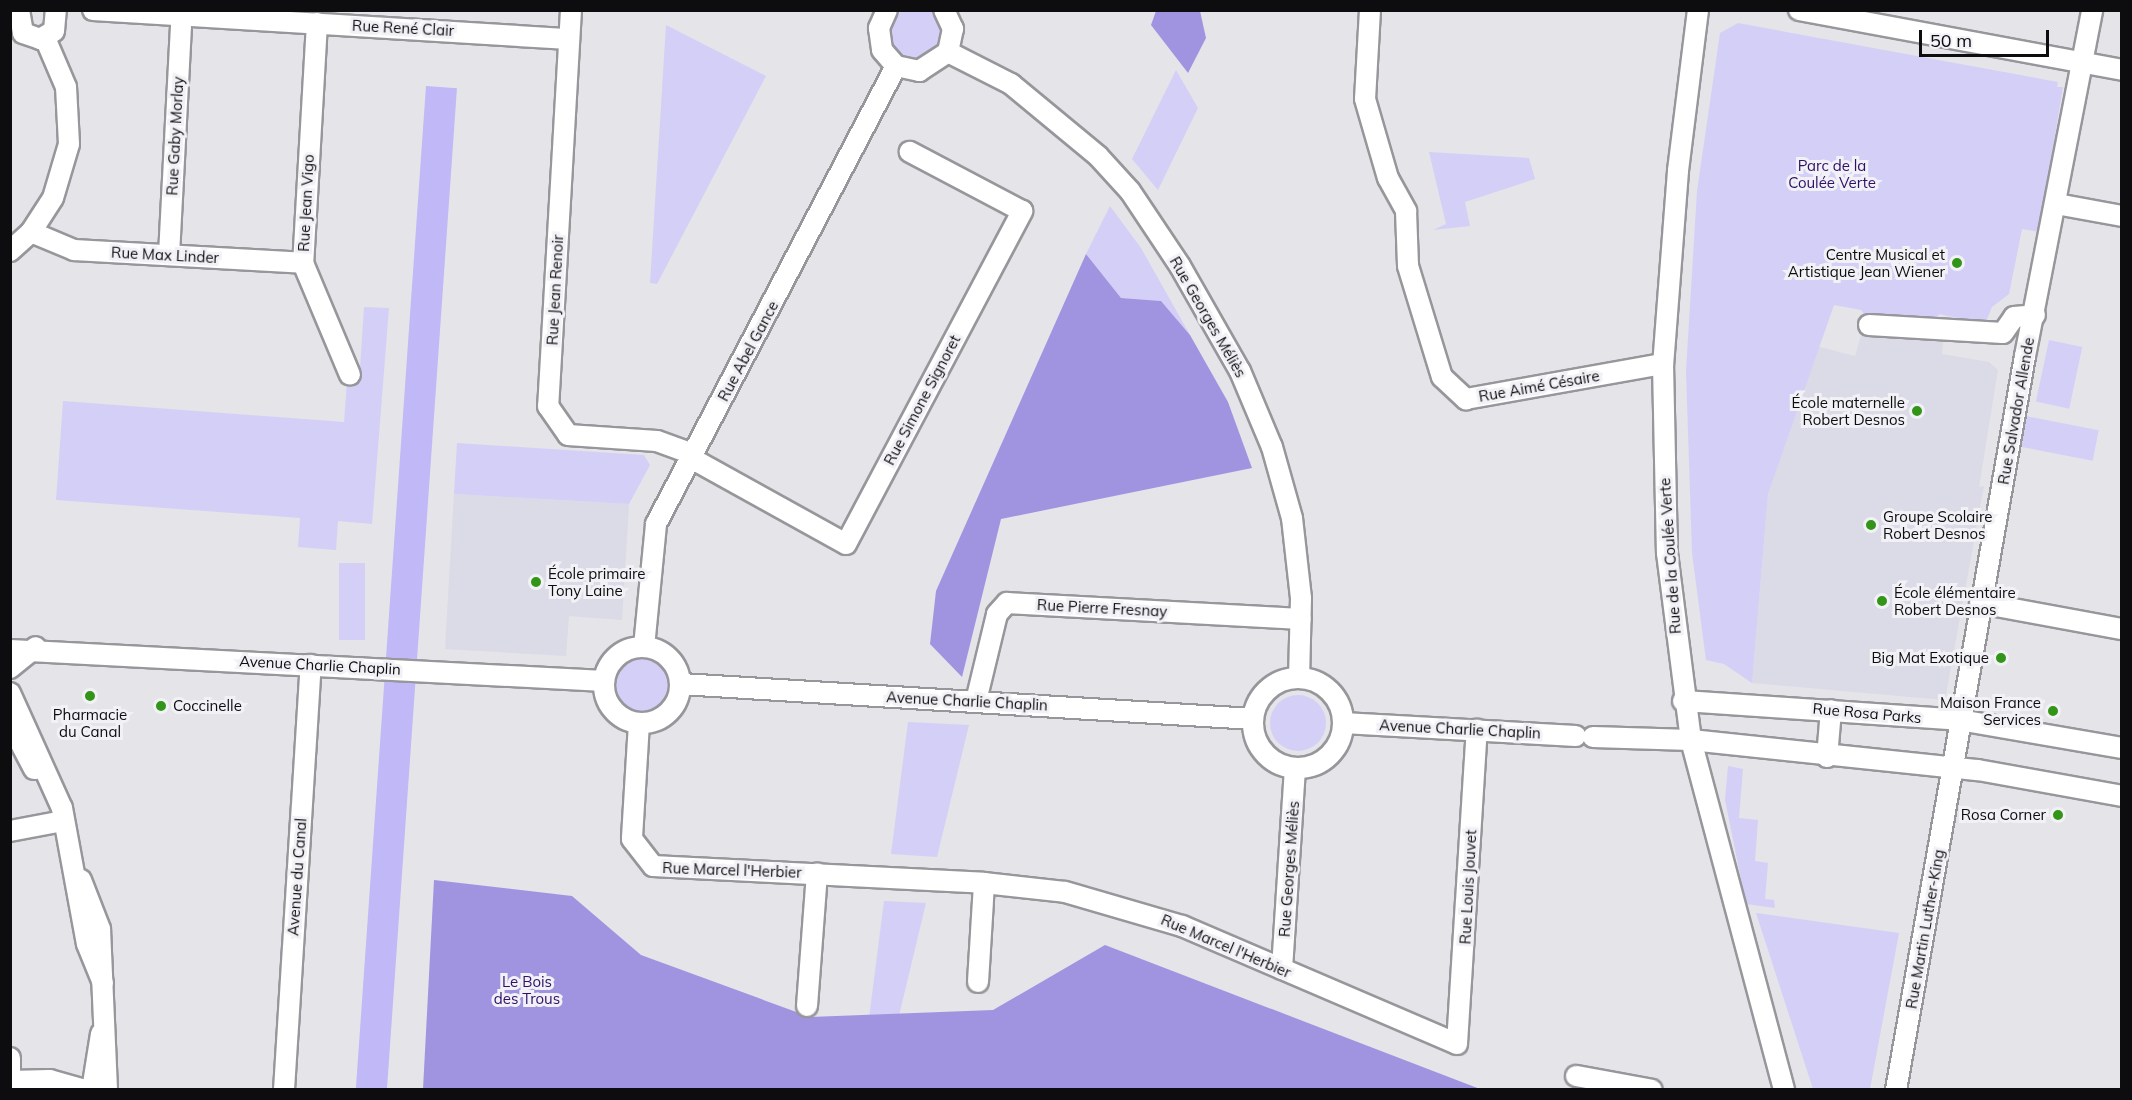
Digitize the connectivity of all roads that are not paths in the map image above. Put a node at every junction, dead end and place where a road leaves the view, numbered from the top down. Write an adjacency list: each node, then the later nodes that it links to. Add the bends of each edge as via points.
1 (93, 10): 9 (street, Rue René Clair)
2 (571, 10): 14 (street, Rue Jean Renoir)
3 (944, 10): 15 (street, via 952,29)
4 (1370, 10): 30 (street, Rue Aimé Césaire, via 1365,99 1388,178 1406,211 1408,266 1442,377 1466,399)
5 (1698, 10): 30 (street, Rue de la Coulée Verte, via 1678,171)
6 (1799, 10): 16 (street)
7 (2092, 10): 16 (street, Rue Salvador Allende)
8 (62, 12): 13 (street, via 57,26)
9 (182, 13): 12 (street, Rue René Clair); 24 (street, Rue Gaby Morlay)
10 (880, 13): 17 (street, via 882,50)
11 (16, 16): 13 (street, via 28,37)
12 (317, 23): 14 (street, Rue René Clair); 25 (street, Rue Jean Vigo)
13 (45, 38): 22 (street, via 66,87 69,144 61,179)
14 (569, 39): 32 (street, Rue Jean Renoir, via 548,406 568,435 657,441)
15 (948, 52): 17 (street, via 920,71); 34 (street, Rue Georges Méliès, via 1011,84 1073,130 1130,190 1180,266 1240,371 1272,447 1299,558)
16 (2081, 63): 18 (street); 20 (street, Rue Salvador Allende)
17 (896, 66): 32 (street, Rue Abel Gance)
18 (2121, 70)
19 (910, 152): 32 (street, Rue Simone Signoret, via 1022,211 846,544)
20 (2056, 204): 21 (street); 26 (street, Rue Salvador Allende)
21 (2121, 216)
22 (31, 232): 23 (street); 24 (street, Rue Max Linder, via 74,250)
23 (10, 252)
24 (169, 255): 25 (street, Rue Max Linder)
25 (303, 263): 31 (street, Rue Jean Vigo)
26 (2035, 315): 28 (street, via 2014,317); 29 (street, Rue Salvador Allende)
27 (1869, 325): 28 (street)
28 (2003, 333): 29 (street, via 2013,352)
29 (2025, 356): 33 (street, Rue Salvador Allende)
30 (1663, 364): 45 (street, Rue de la Coulée Verte, via 1667,553)
31 (350, 375)
32 (692, 456): 37 (street, Rue Abel Gance, via 650,546)
33 (1980, 603): 35 (street); 49 (street, Rue Salvador Allende)
34 (1301, 619): 41 (street, Rue Georges Méliès); 46 (street, Rue Pierre Fresnay, via 1007,603 997,614)
35 (2121, 629)
36 (36, 647): 38 (street, Avenue Charlie Chaplin); 39 (street, Avenue Charlie Chaplin); 40 (street)
37 (644, 647): 42 (street, via 622,653); 43 (street, via 665,654)
38 (10, 650)
39 (311, 665): 42 (street, Avenue Charlie Chaplin); 75 (street, Avenue du Canal)
40 (10, 668)
41 (1299, 678): 48 (street, via 1268,690); 52 (street, via 1325,687 1338,703)
42 (604, 681): 51 (street, via 617,714)
43 (681, 684): 46 (street, Avenue Charlie Chaplin); 51 (street, via 664,717)
44 (10, 693): 60 (street, via 42,756)
45 (1683, 700): 47 (street, Rue Rosa Parks); 54 (street, Rue de la Coulée Verte)
46 (976, 701): 48 (street, Avenue Charlie Chaplin)
47 (1832, 710): 49 (street, Rue Rosa Parks); 56 (street)
48 (1253, 719): 57 (street, via 1260,746 1269,757)
49 (1960, 720): 55 (street, Rue Rosa Parks); 58 (street, Rue Martin Luther-King)
50 (10, 723): 60 (street)
51 (639, 723): 62 (street, Rue Marcel l'Herbier, via 632,838 653,866)
52 (1343, 723): 53 (street, Avenue Charlie Chaplin); 57 (street, via 1337,744 1323,760)
53 (1477, 730): 54 (street, Avenue Charlie Chaplin); 68 (street, Rue Louis Jouvet)
54 (1691, 740): 56 (street); 77 (street, Rue de la Coulée Verte)
55 (2121, 748)
56 (1827, 757): 58 (street)
57 (1295, 768): 64 (street, Rue Georges Méliès)
58 (1952, 768): 59 (street); 78 (street, Rue Martin Luther-King)
59 (2121, 796)
60 (63, 821): 61 (street); 67 (street, via 79,878 87,944 103,983)
61 (10, 831)
62 (817, 873): 63 (street, Rue Marcel l'Herbier); 66 (street, Rue Marcel l'Herbier)
63 (984, 883): 64 (street, Rue Marcel l'Herbier, via 1065,892 1140,912); 65 (street)
64 (1282, 969): 68 (street, Rue Marcel l'Herbier)
65 (978, 982)
66 (807, 1006)
67 (105, 1023): 73 (street); 74 (street)
68 (1457, 1044)
69 (10, 1058): 71 (street)
70 (1576, 1076): 76 (street)
71 (11, 1082): 72 (street, via 50,1080)
72 (84, 1089)
73 (92, 1089)
74 (107, 1089)
75 (284, 1089)
76 (1652, 1089)
77 (1784, 1089)
78 (1896, 1089)

